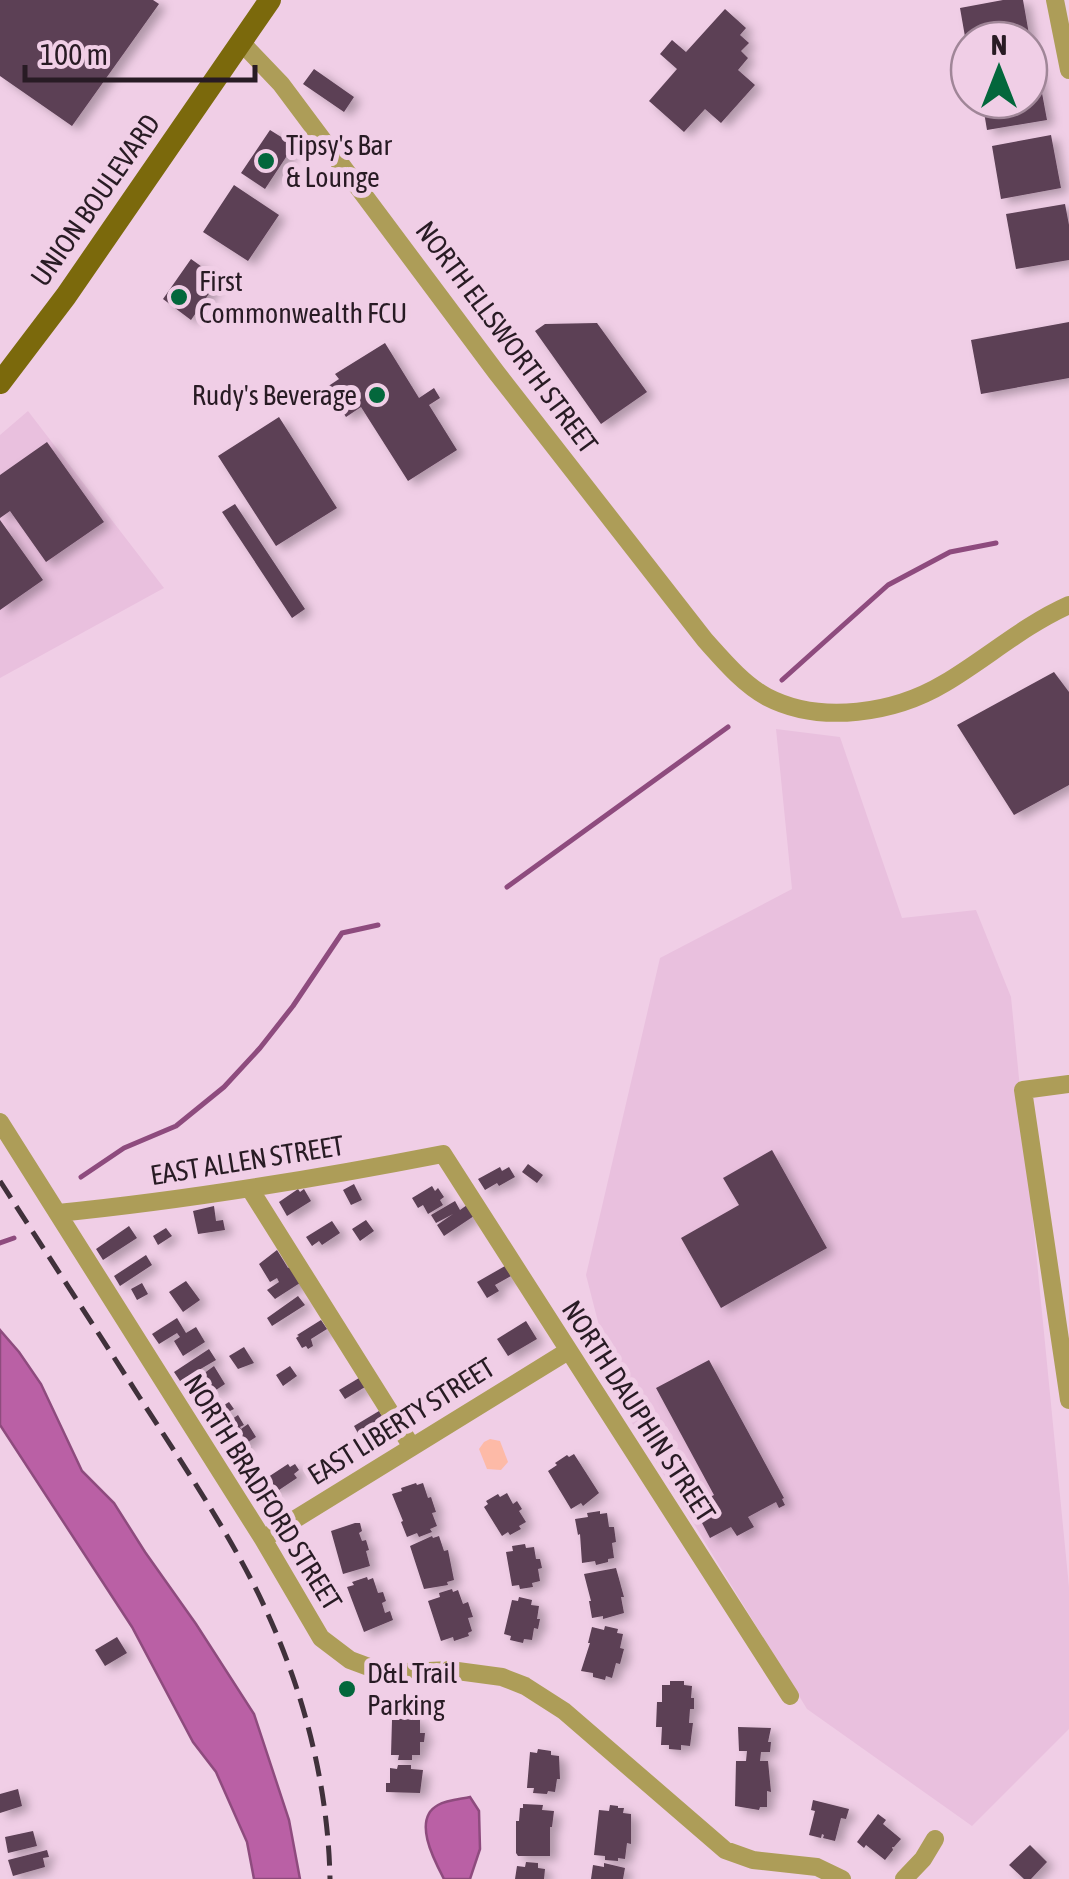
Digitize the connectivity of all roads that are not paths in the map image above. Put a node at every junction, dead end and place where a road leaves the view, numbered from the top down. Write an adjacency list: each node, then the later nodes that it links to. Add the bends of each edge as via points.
1 (270, 0): 3 (main road, UNION BOULEVARD)
2 (1054, 0): 4 (street)
3 (240, 42): 5 (main road, UNION BOULEVARD); 6 (street, NORTH ELLSWORTH STREET, via 281,84 705,640 763,695 838,713 900,703)
4 (1069, 70)
5 (0, 382)
6 (1069, 605)
7 (1069, 1084): 13 (street, via 1024,1090)
8 (0, 1122): 11 (street, NORTH BRADFORD STREET)
9 (443, 1154): 10 (street, EAST ALLEN STREET); 12 (street, NORTH DAUPHIN STREET)
10 (250, 1188): 11 (street, EAST ALLEN STREET); 14 (street)
11 (58, 1213): 15 (street, NORTH BRADFORD STREET)
12 (568, 1351): 14 (street, EAST LIBERTY STREET); 16 (street, NORTH DAUPHIN STREET)
13 (1069, 1400)
14 (412, 1446): 15 (street, EAST LIBERTY STREET)
15 (263, 1539): 18 (street, NORTH BRADFORD STREET, via 314,1628 350,1660 386,1673 450,1670 525,1686 564,1711 725,1850 816,1867)
16 (790, 1696)
17 (935, 1839): 19 (street)
18 (842, 1879)
19 (904, 1879)

